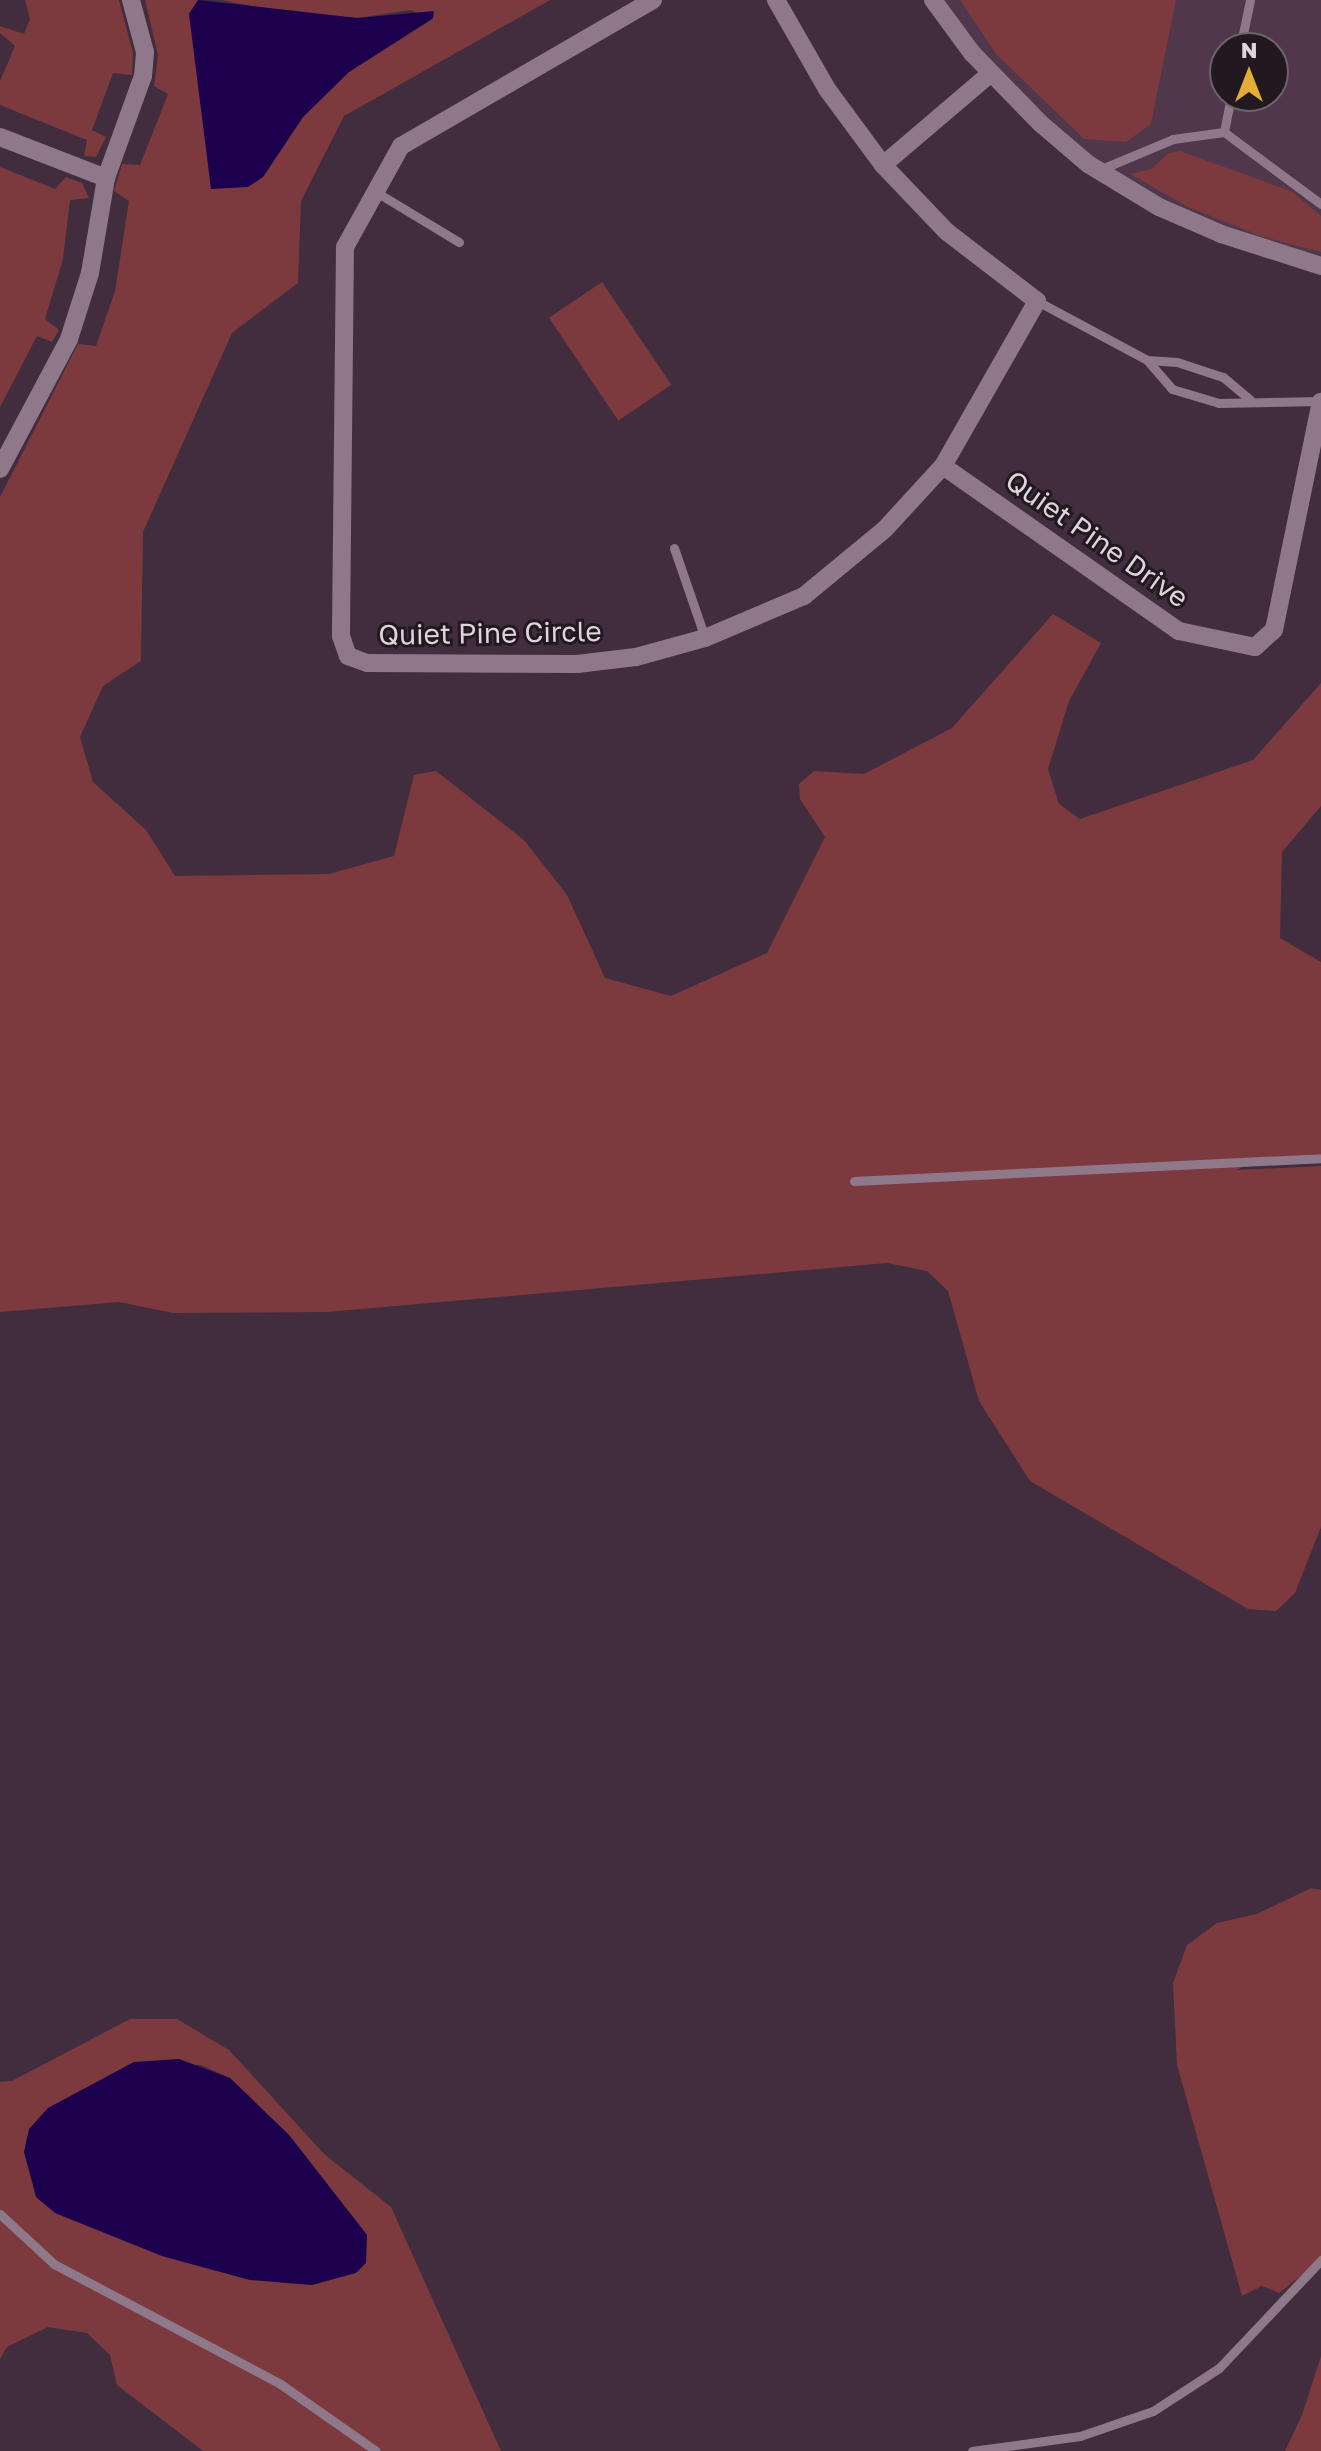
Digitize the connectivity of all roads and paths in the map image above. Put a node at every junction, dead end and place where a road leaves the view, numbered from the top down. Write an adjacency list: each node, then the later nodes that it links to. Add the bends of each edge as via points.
1 (131, 0): 13 (street, via 145,52 143,76)
2 (653, 0): 14 (street, Quiet Pine Circle, via 401,146)
3 (776, 0): 11 (street, via 827,89)
4 (933, 0): 7 (street)
5 (1250, 0): 6 (lane)
6 (1243, 32)
7 (991, 73): 11 (street); 12 (street, via 1040,123)
8 (1228, 112): 9 (lane)
9 (1224, 132): 12 (lane, via 1173,139); 15 (lane)
10 (0, 137): 13 (street)
11 (883, 165): 18 (street, via 947,232)
12 (1099, 170): 17 (street, via 1159,207 1221,234)
13 (106, 178): 23 (street, via 90,273 69,339)
14 (376, 192): 16 (lane); 25 (street, Quiet Pine Circle, via 345,247 341,636 348,656 367,663 577,664 636,657)
15 (1321, 204)
16 (459, 242)
17 (1321, 266)
18 (1037, 301): 19 (lane); 22 (street, Quiet Pine Circle)
19 (1147, 360): 20 (lane, via 1177,362 1223,377); 20 (lane, via 1172,389 1219,403)
20 (1250, 400): 21 (lane)
21 (1321, 402): 22 (street, Quiet Pine Drive, via 1274,630 1255,647 1179,631)
22 (943, 466): 25 (street, Quiet Pine Circle, via 885,529 804,596)
23 (0, 469)
24 (674, 548): 25 (lane)
25 (705, 638)
26 (1321, 1158): 27 (lane)
27 (854, 1181)
28 (0, 2214): 30 (lane, via 54,2264 279,2383)
29 (1321, 2260): 31 (lane, via 1219,2368 1153,2411 1080,2436)
30 (376, 2451)
31 (972, 2451)

